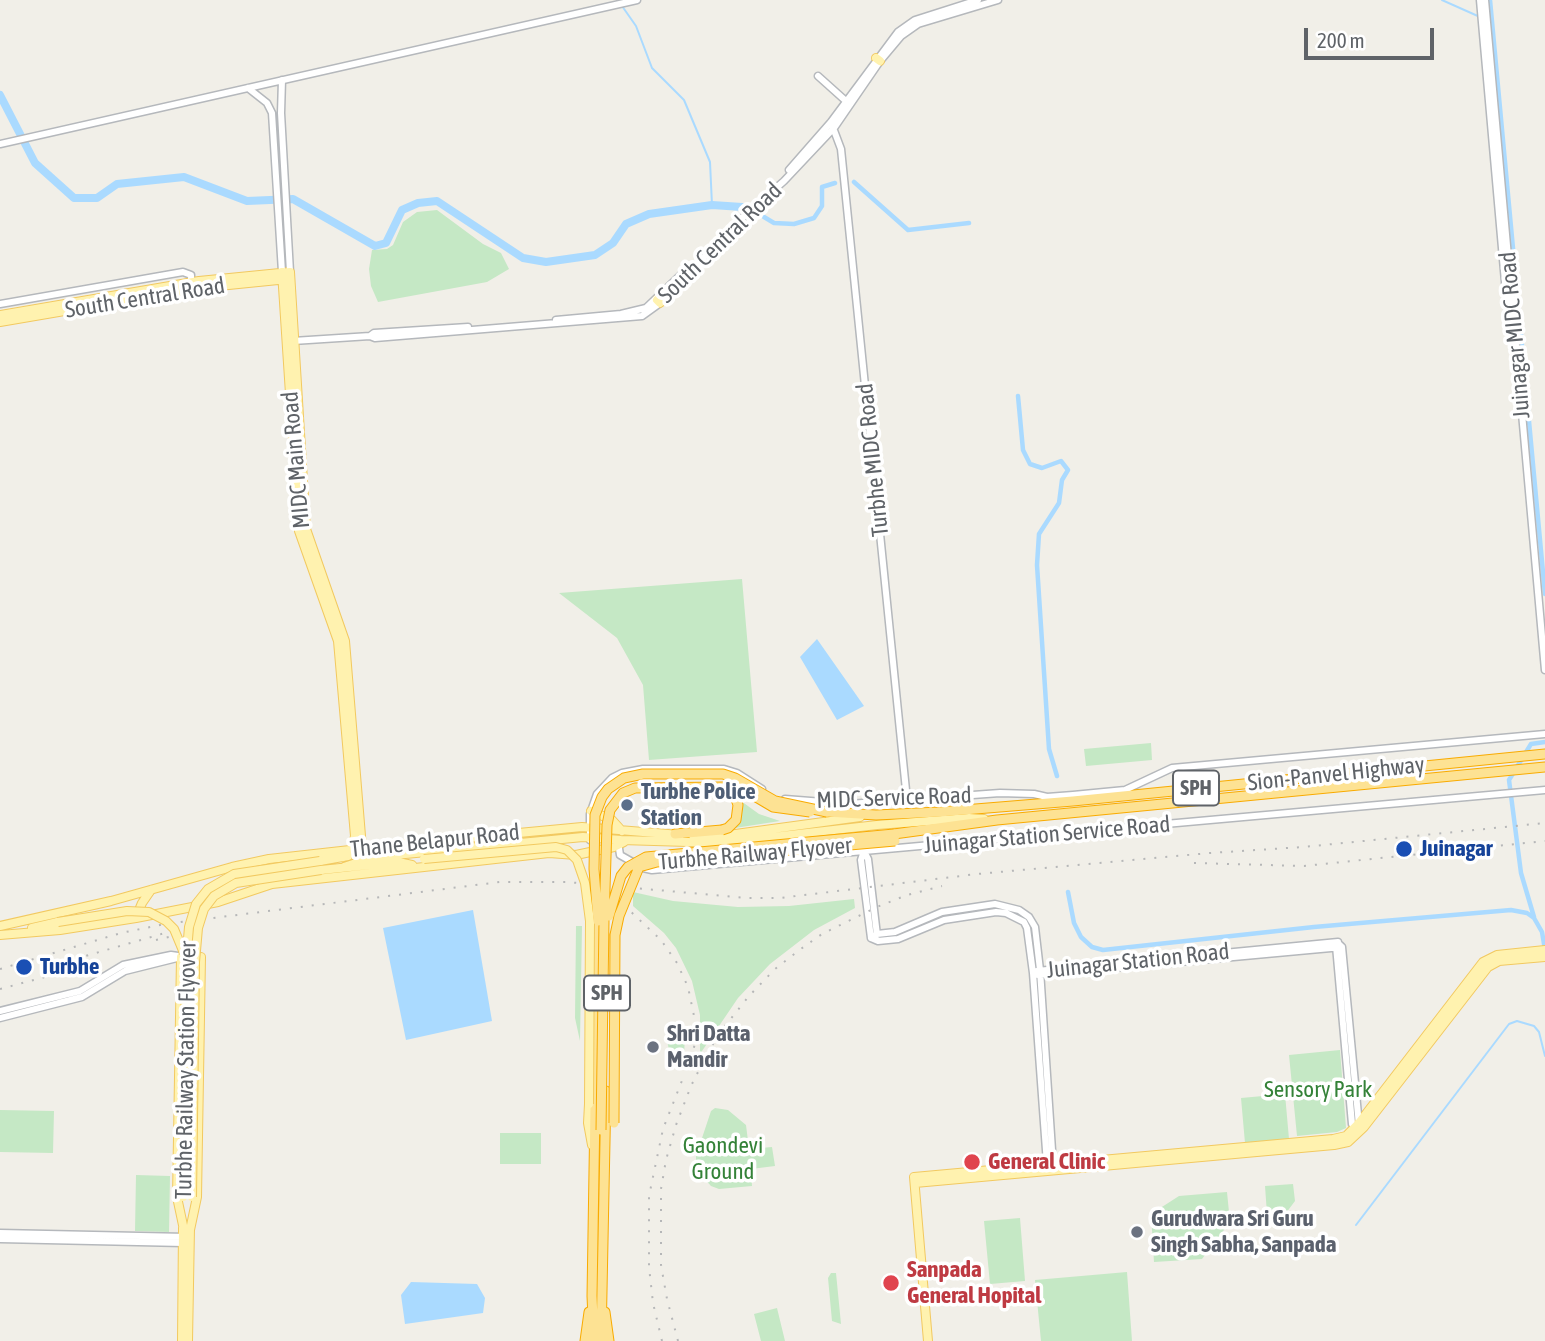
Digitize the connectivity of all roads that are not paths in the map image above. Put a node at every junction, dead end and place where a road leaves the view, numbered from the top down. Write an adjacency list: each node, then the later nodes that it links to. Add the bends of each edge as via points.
1 (635, 0): 8 (street)
2 (978, 0): 6 (street, South Central Road, via 915,20 898,32)
3 (998, 0): 6 (street, South Central Road, via 918,24)
4 (1482, 0): 5 (street, Juinagar MIDC Road)
5 (1484, 16): 20 (street, Juinagar MIDC Road); 22 (street, Juinagar MIDC Road)
6 (878, 60): 10 (street, South Central Road); 11 (street, South Central Road)
7 (818, 76): 10 (street)
8 (282, 80): 9 (street); 13 (street, MIDC Main Road)
9 (248, 88): 12 (street); 13 (street, MIDC Main Road, via 271,107)
10 (846, 102): 11 (street, South Central Road)
11 (832, 125): 21 (street, South Central Road, via 784,181 642,316); 29 (street, Turbhe MIDC Road, via 841,149)
12 (0, 144)
13 (281, 183): 14 (street, MIDC Main Road)
14 (286, 275): 15 (main road, South Central Road); 18 (main road, South Central Road); 21 (main road, MIDC Main Road)
15 (191, 282): 16 (street, via 191,275 183,272); 18 (main road, South Central Road)
16 (0, 304)
17 (0, 315): 18 (main road, South Central Road)
18 (15, 316): 19 (main road, South Central Road)
19 (0, 322)
20 (1509, 327)
21 (291, 341): 23 (main road, MIDC Main Road, via 299,531 336,633)
22 (1545, 670)
23 (346, 697): 33 (main road, MIDC Main Road); 37 (main road, MIDC Main Road)
24 (1545, 734): 28 (street, MIDC Service Road, via 1171,768)
25 (1545, 754): 28 (highway, Sion-Panvel Highway / SPH)
26 (1545, 767): 32 (highway, Sion-Panvel Highway / SPH)
27 (1545, 790): 43 (street, Juinagar Station Service Road)
28 (1126, 793): 29 (street, MIDC Service Road, via 1046,797 1000,793); 31 (highway, Sion-Panvel Highway / SPH)
29 (907, 800): 30 (street, MIDC Service Road, via 849,804 786,799 724,769 651,769 612,778 597,794)
30 (591, 811): 34 (main road); 35 (street, MIDC Service Road)
31 (876, 815): 36 (main road, Thane Belapur Road, via 721,836); 63 (highway, Turbhe Railway Flyover / SPH, bridge, via 773,807 723,780 659,779 626,783 612,793 601,816)
32 (998, 820): 38 (highway, Turbhe Railway Flyover / SPH); 39 (main road, Thane Belapur Road, via 877,825 721,843)
33 (361, 825): 37 (main road, MIDC Main Road); 40 (main road, via 368,838)
34 (622, 831): 35 (main road, Thane Belapur Road); 36 (main road, Thane Belapur Road); 39 (street)
35 (589, 833): 39 (main road, Thane Belapur Road); 40 (main road, Thane Belapur Road); 42 (street, via 591,842); 44 (main road, Thane Belapur Road)
36 (675, 835): 65 (highway, bridge, via 728,828 736,820 734,793 722,787 635,788 622,793 610,810 604,908 601,1130)
37 (358, 836): 41 (main road, MIDC Main Road); 45 (main road)
38 (895, 838): 63 (highway, Turbhe Railway Flyover / SPH, bridge, via 657,854 628,867 616,888 608,921); 66 (highway, Turbhe Railway Flyover, bridge, via 639,867 615,935 614,1123)
39 (621, 842): 42 (main road, Thane Belapur Road); 43 (street, Juinagar Station Service Road, via 620,855 652,870)
40 (386, 846): 41 (main road, Thane Belapur Road)
41 (362, 848): 45 (main road)
42 (603, 849): 47 (main road, Thane Belapur Road, via 576,855)
43 (864, 851): 59 (street, via 875,938 898,939 944,920 1006,913 1024,922)
44 (416, 852): 45 (main road, Thane Belapur Road); 46 (main road)
45 (345, 860): 46 (main road); 47 (main road, Thane Belapur Road); 48 (main road, Turbhe Railway Station Flyover); 49 (main road, Thane Belapur Road, via 239,865); 50 (main road, Thane Belapur Road, via 218,902)
46 (398, 862): 47 (main road)
47 (421, 863): 66 (main road, bridge, via 560,847 578,860 590,921 588,1123)
48 (320, 865): 58 (main road, Turbhe Railway Station Flyover, bridge, via 234,874 208,889 192,914); 69 (main road, Turbhe Railway Station Flyover, bridge, via 236,883 204,909 195,962)
49 (152, 890): 50 (main road); 51 (main road, Thane Belapur Road)
50 (136, 918): 52 (main road, Thane Belapur Road)
51 (0, 926)
52 (12, 932): 53 (main road, Thane Belapur Road); 58 (main road, bridge, via 127,911 149,912 174,929)
53 (0, 935)
54 (1545, 950): 55 (main road)
55 (1511, 956): 57 (main road); 64 (main road, via 1497,955 1483,962)
56 (201, 957): 58 (street); 71 (main road, via 197,1196)
57 (1545, 957)
58 (184, 960): 60 (street, via 171,955 123,965 80,991); 69 (main road, Turbhe Railway Station Flyover, bridge); 71 (main road, via 177,1197)
59 (1037, 973): 64 (street, Juinagar Station Road, via 1339,946 1352,1124); 67 (street)
60 (29, 1008): 61 (street); 62 (street)
61 (0, 1012)
62 (0, 1018)
63 (601, 1064): 65 (highway, Turbhe Railway Flyover / SPH); 66 (highway, Turbhe Railway Flyover / SPH)
64 (1357, 1128): 67 (main road, via 1333,1139)
65 (605, 1142): 66 (highway, Turbhe Railway Flyover / SPH)
66 (600, 1159): 73 (highway, SPH)
67 (1051, 1166): 68 (main road)
68 (917, 1179): 79 (main road); 80 (main road)
69 (187, 1197): 71 (main road, Turbhe Railway Station Flyover)
70 (0, 1233): 71 (street)
71 (187, 1236): 72 (street); 75 (main road); 76 (main road)
72 (0, 1239)
73 (597, 1296): 74 (highway, SPH); 77 (highway); 78 (highway)
74 (597, 1336)
75 (182, 1341)
76 (188, 1341)
77 (585, 1341)
78 (609, 1341)
79 (928, 1341)
80 (934, 1341)

